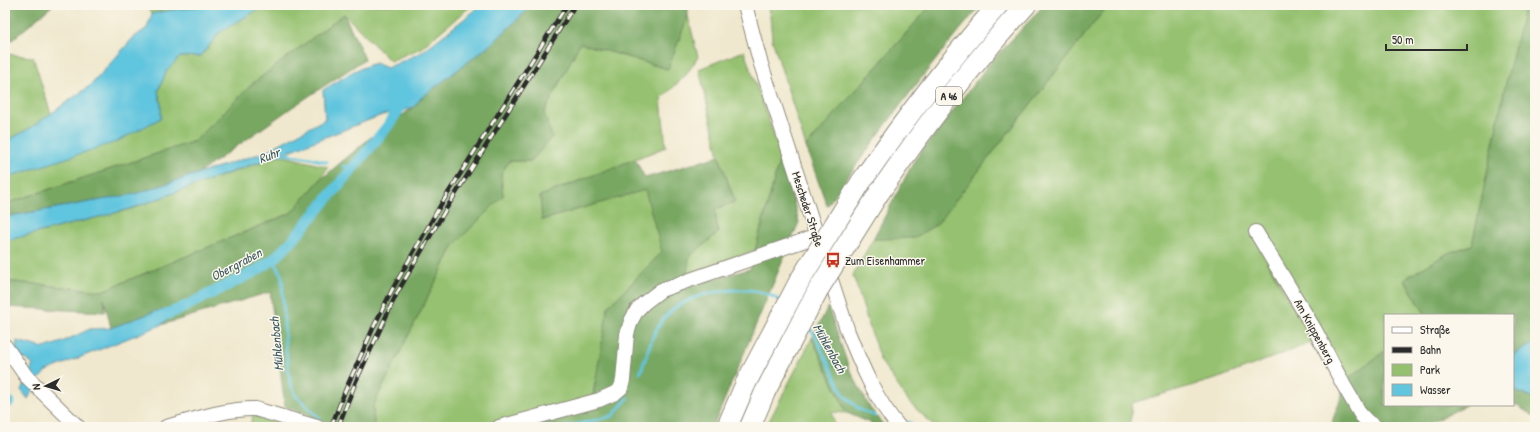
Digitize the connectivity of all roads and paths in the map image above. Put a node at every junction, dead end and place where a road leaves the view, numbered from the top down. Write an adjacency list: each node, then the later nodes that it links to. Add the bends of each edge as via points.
1 (745, 5): 5 (street, Mescheder Straße, via 760,61)
2 (998, 5): 11 (highway, A 46, bridge, via 933,83 861,182 830,230 800,280 746,383)
3 (1026, 5): 12 (highway, A 46, bridge, via 947,98 879,193 818,290 765,392)
4 (1256, 232): 14 (street, Am Knippenberg, via 1315,330 1361,415)
5 (817, 236): 10 (street, via 661,290 637,310 631,321 627,334 621,388 599,400); 13 (street, Mescheder Straße, via 857,354 874,390)
6 (5, 346): 7 (street, via 26,376)
7 (78, 427)
8 (166, 427): 9 (street, via 236,410 255,409)
9 (317, 427)
10 (499, 427)
11 (727, 427)
12 (750, 427)
13 (899, 427)
14 (1376, 427)

